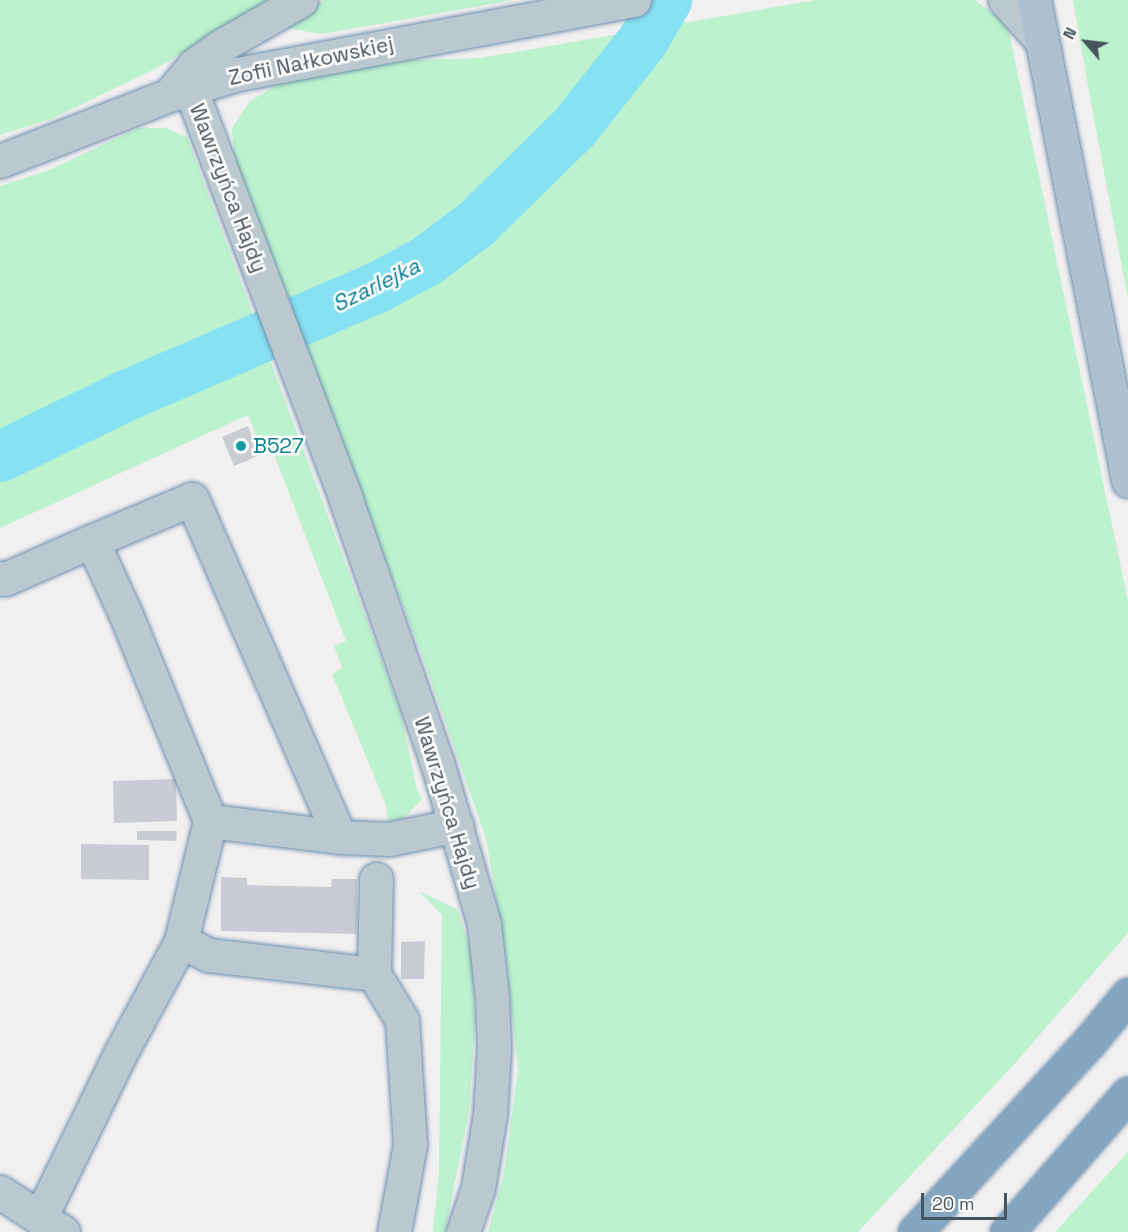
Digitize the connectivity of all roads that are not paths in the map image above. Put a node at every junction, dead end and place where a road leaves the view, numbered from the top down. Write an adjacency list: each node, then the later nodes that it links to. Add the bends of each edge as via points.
1 (301, 0): 6 (street, via 194,65)
2 (634, 0): 6 (street, Zofii Nałkowskiej, via 302,60)
3 (1005, 0): 5 (street)
4 (1034, 0): 5 (main road)
5 (1042, 41): 8 (main road)
6 (179, 92): 7 (street, Zofii Nałkowskiej); 12 (street, Wawrzyńca Hajdy, via 266,288 345,497)
7 (0, 161)
8 (1128, 480)
9 (92, 541): 10 (street); 11 (street); 13 (street, via 192,499)
10 (0, 578)
11 (210, 821): 13 (street); 15 (street)
12 (457, 825): 13 (street, via 389,839); 22 (street, Wawrzyńca Hajdy, via 484,924 494,1048 490,1114 479,1177)
13 (340, 837)
14 (376, 879): 16 (street)
15 (181, 941): 16 (street, via 209,955); 20 (street, via 120,1054)
16 (374, 974): 21 (street, via 402,1020 410,1145)
17 (1128, 995): 23 (highway)
18 (1124, 1098): 24 (highway)
19 (0, 1192): 20 (street)
20 (51, 1225)
21 (394, 1232)
22 (463, 1232)
23 (915, 1232)
24 (1007, 1232)

